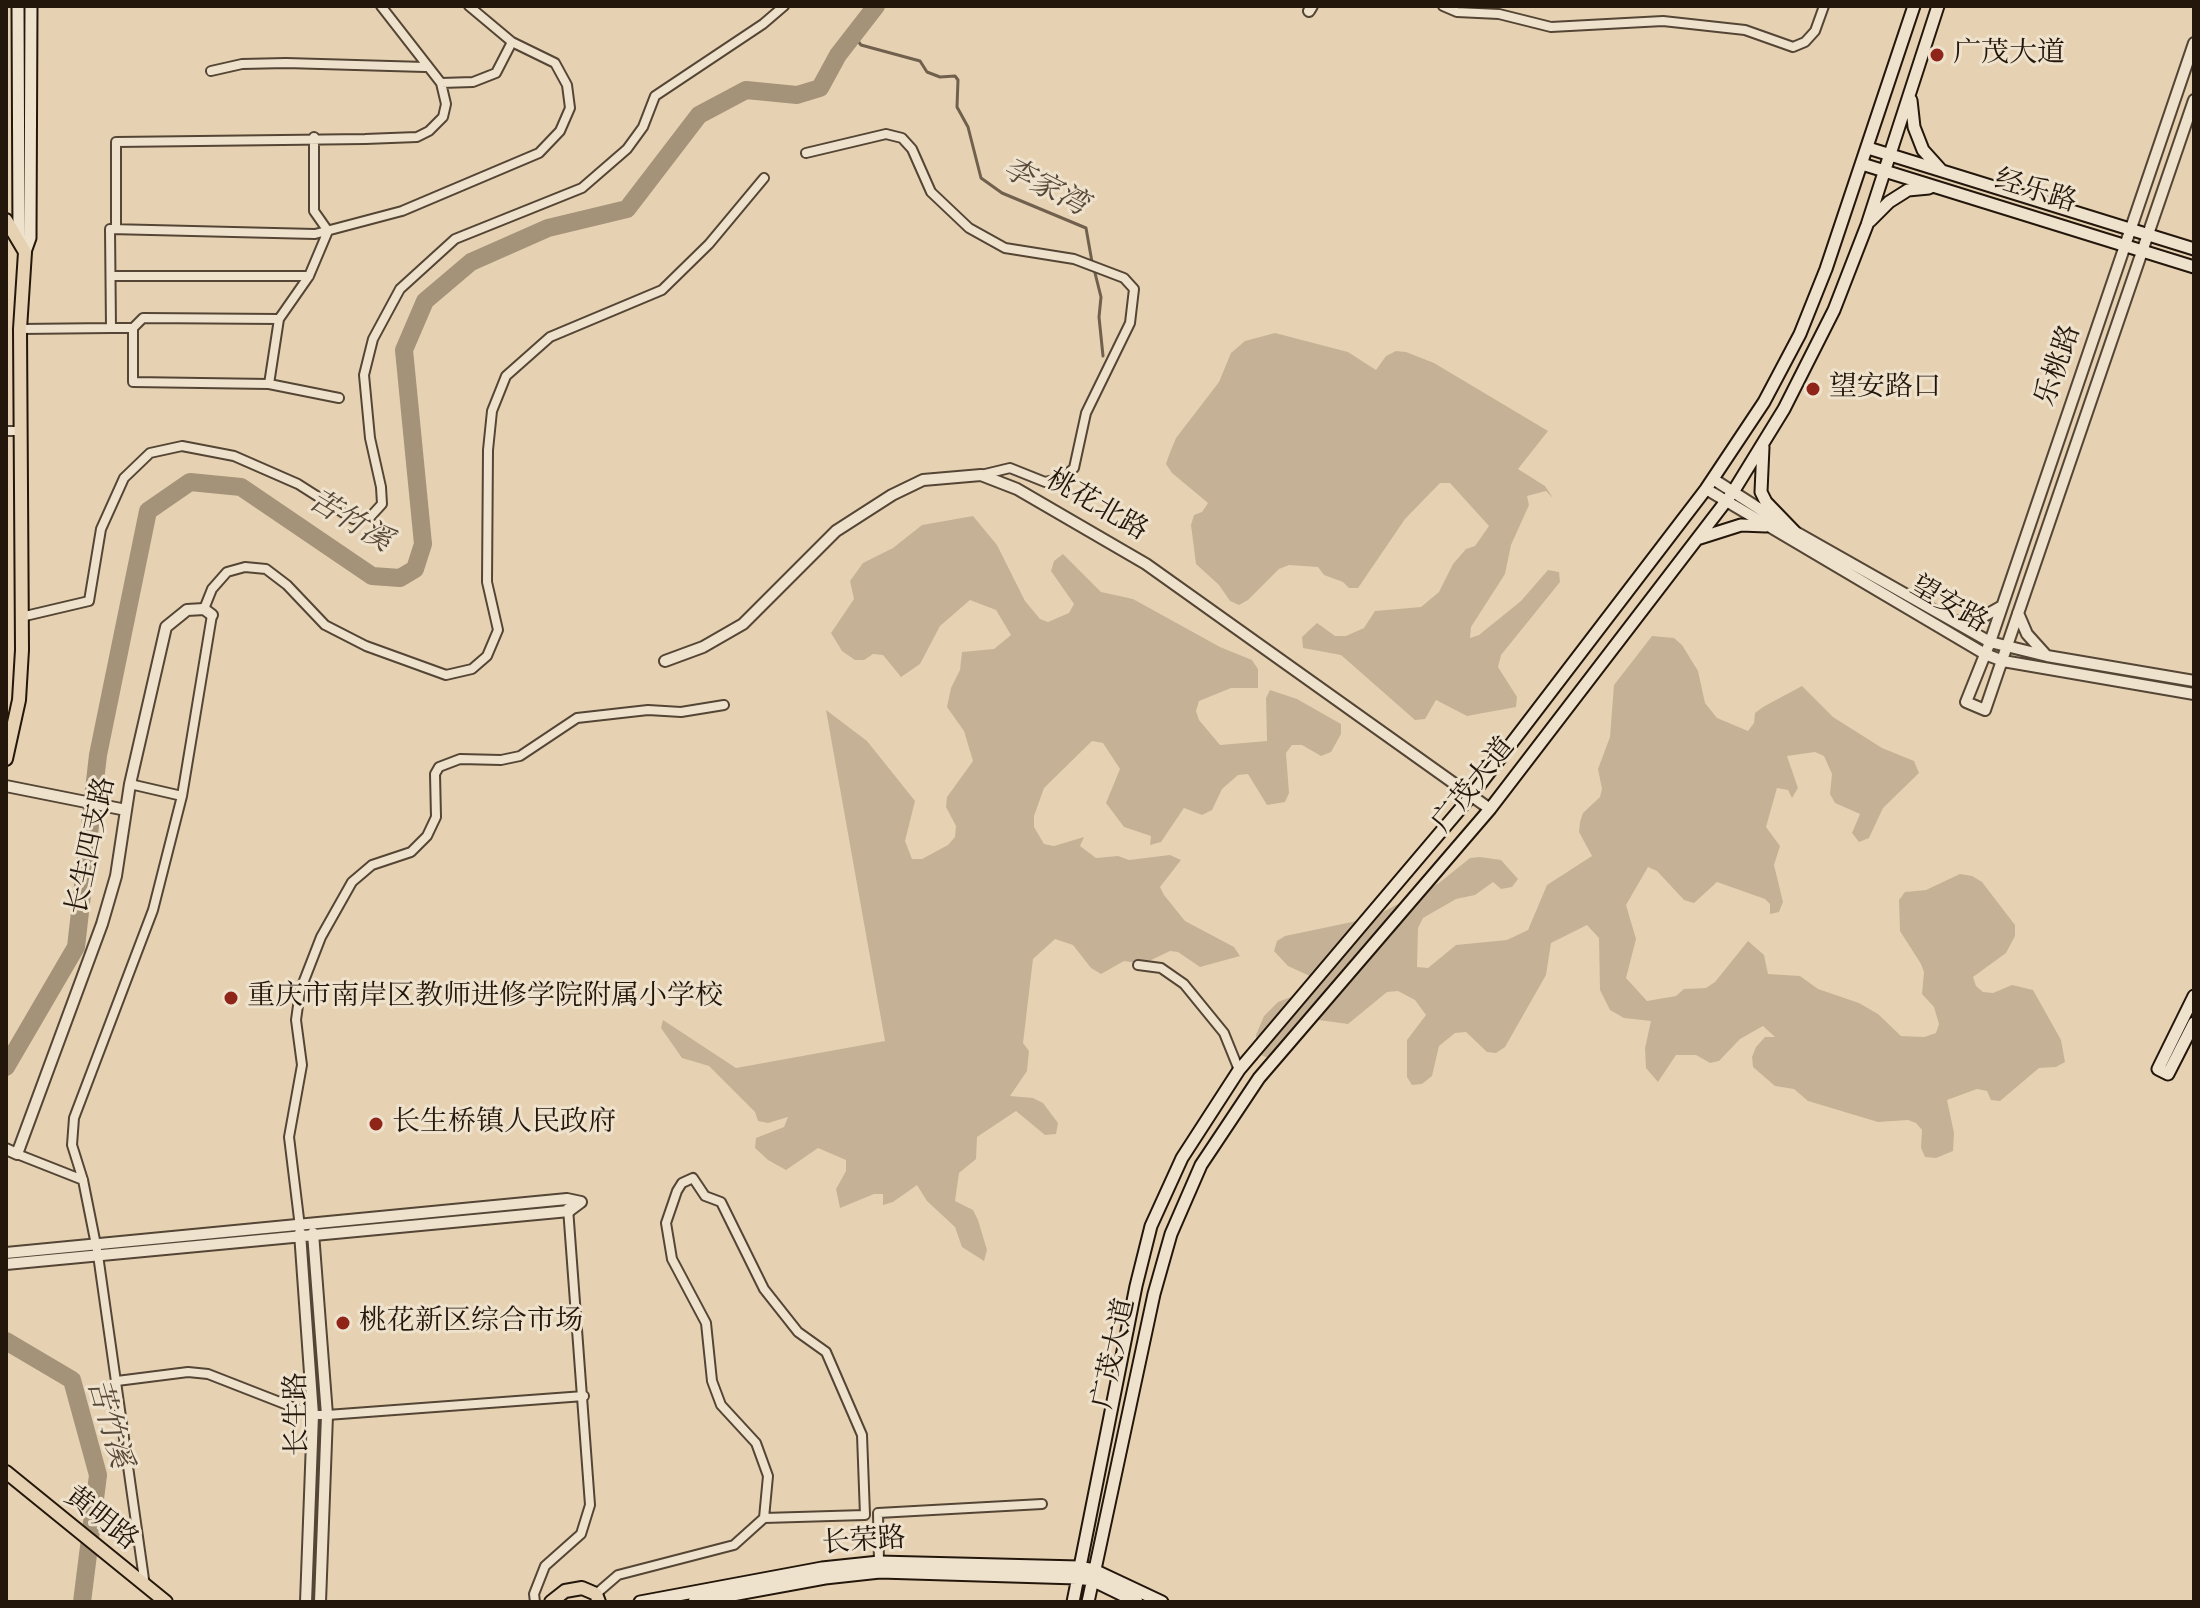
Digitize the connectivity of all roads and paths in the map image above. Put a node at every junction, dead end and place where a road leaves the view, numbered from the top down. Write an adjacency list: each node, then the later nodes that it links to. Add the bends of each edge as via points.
1 (18, 6): 32 (main road)
2 (31, 6): 35 (main road, via 30,238)
3 (381, 6): 12 (street)
4 (469, 6): 10 (street)
5 (784, 6): 58 (street, via 655,96 627,149 582,188 455,239 400,289 373,339 364,375 382,504 371,516 353,519 298,484 234,456 182,446 150,453 124,478 101,529 89,601)
6 (1443, 6): 7 (street, via 1551,27 1663,21 1745,30 1793,47 1815,31)
7 (1824, 6)
8 (1914, 8): 9 (main road, via 1917,24 1926,25); 18 (main road, 广茂大道)
9 (1936, 11): 15 (main road, 广茂大道)
10 (512, 42): 14 (street, via 496,73 473,82); 30 (street, via 555,63 567,85 570,108 560,131 539,153 402,211)
11 (2194, 43): 29 (street, 乐桃路)
12 (425, 67): 13 (street, via 286,63); 14 (street)
13 (211, 71)
14 (441, 83): 17 (street, via 443,117 417,137)
15 (1910, 93): 20 (main road, 广茂大道); 22 (main road, via 1923,150)
16 (2194, 100): 31 (street, 乐桃路)
17 (314, 137): 28 (street, via 116,142); 30 (street, via 314,211)
18 (1868, 148): 20 (main road, 经乐路); 21 (main road, 广茂大道)
19 (806, 153): 49 (street, via 886,134 902,138 931,192 969,228 1005,248 1074,259 1124,278 1134,289 1130,323 1086,413 1074,468 1061,479 1045,482 1010,468)
20 (1890, 154): 22 (main road, 经乐路); 23 (main road, 广茂大道)
21 (1862, 164): 23 (main road, 经乐路); 50 (main road, 广茂大道, via 1800,334 1764,402)
22 (1941, 170): 29 (main road, 经乐路)
23 (1884, 171): 25 (main road, 经乐路); 27 (main road, 广茂大道)
24 (764, 178): 56 (street, via 662,290 550,337 506,376 492,411 488,450 487,582 498,630 487,656 472,669 446,675 366,646 325,625 266,569 227,572 212,589)
25 (1937, 187): 27 (main road, via 1908,190); 33 (main road, 经乐路)
26 (6, 220): 32 (highway)
27 (1867, 225): 48 (main road, 广茂大道, via 1819,342)
28 (116, 229): 30 (street); 38 (street, via 110,229)
29 (2132, 230): 31 (main road, 经乐路); 33 (street, 乐桃路)
30 (328, 231): 39 (street)
31 (2149, 235): 34 (main road, 经乐路); 36 (street, 乐桃路)
32 (19, 238): 35 (highway)
33 (2126, 246): 36 (main road, 经乐路); 55 (street, 乐桃路)
34 (2194, 249)
35 (25, 252): 43 (highway)
36 (2144, 252): 37 (main road, 经乐路); 57 (street, 乐桃路)
37 (2194, 267)
38 (111, 276): 39 (street); 41 (street)
39 (309, 276): 40 (street)
40 (279, 319): 42 (street, via 143,318); 44 (street)
41 (111, 328): 42 (street); 43 (street)
42 (133, 328): 44 (street, via 133,382)
43 (20, 329): 47 (highway)
44 (269, 384): 45 (street)
45 (339, 398)
46 (6, 431): 47 (street)
47 (20, 431): 58 (highway)
48 (1763, 442): 51 (main road, 广茂大道); 53 (main road, via 1761,492)
49 (981, 475): 64 (street, 桃花北路, via 923,480 892,495 836,531 743,624); 72 (street, 桃花北路, via 1017,489 1146,564)
50 (1709, 484): 51 (street, 望安路); 72 (main road, 广茂大道)
51 (1730, 497): 52 (street, 望安路); 53 (street, 望安路); 54 (main road, 广茂大道)
52 (1766, 526): 54 (main road, via 1713,531); 62 (street, 望安路)
53 (1794, 531): 59 (street, 望安路)
54 (1696, 541): 74 (main road, 广茂大道)
55 (2002, 606): 59 (street, via 1979,619); 60 (street, 乐桃路)
56 (208, 612): 70 (street, 长生四支路, via 187,610 166,627); 73 (street)
57 (2018, 613): 61 (street, 乐桃路); 63 (street, via 2027,634)
58 (21, 617): 69 (highway, via 19,700)
59 (1953, 623): 60 (street, 望安路)
60 (1990, 642): 61 (street, 望安路); 62 (street, 乐桃路)
61 (2008, 647): 63 (street, 望安路); 65 (street, 乐桃路)
62 (1985, 654): 65 (street, 望安路); 65 (street, 乐桃路, via 1966,702 1985,710)
63 (2047, 656): 66 (street, 望安路)
64 (665, 661)
65 (2003, 661): 67 (street, 望安路)
66 (2194, 681)
67 (2194, 694)
68 (724, 705): 85 (street, via 577,718 520,756 460,759 439,767 436,817 427,836 411,852 372,865 352,882 321,937 300,991 296,1020 302,1065 289,1137)
69 (6, 759)
70 (130, 784): 73 (street); 75 (street, 长生四支路)
71 (6, 786): 75 (street)
72 (1472, 795): 74 (street, 桃花北路); 79 (main road, 广茂大道)
73 (182, 796): 82 (street, via 153,910 74,1118 72,1145)
74 (1490, 809): 99 (main road, 广茂大道, via 1259,1078 1201,1165 1171,1234 1154,1294)
75 (126, 810): 81 (street, 长生四支路, via 102,924)
76 (1138, 965): 79 (street, via 1161,968 1184,984 1224,1033)
77 (2194, 996): 78 (main road, via 2163,1071)
78 (2194, 1023)
79 (1239, 1070): 98 (main road, 广茂大道, via 1182,1158 1151,1226)
80 (6, 1149): 81 (street)
81 (17, 1154): 82 (street)
82 (83, 1180): 87 (street)
83 (568, 1205): 84 (street); 86 (street); 91 (street)
84 (312, 1225): 85 (street); 86 (street, 长生路)
85 (300, 1232): 86 (street); 87 (street); 92 (street, 长生路)
86 (313, 1237): 93 (street, 长生路)
87 (97, 1250): 88 (street); 89 (street); 90 (street)
88 (6, 1253)
89 (6, 1264)
90 (117, 1381): 92 (street, via 208,1374); 100 (street)
91 (584, 1396): 93 (street); 105 (street, via 590,1505 581,1534 545,1566)
92 (313, 1415): 93 (street); 103 (street, 长生路)
93 (327, 1415): 104 (street, 长生路)
94 (6, 1472): 100 (highway, 黄明路)
95 (1042, 1504): 97 (street, via 878,1513)
96 (764, 1518): 96 (street, via 865,1515 862,1435 826,1352 798,1332 764,1289 721,1202 705,1196 693,1178 677,1191 666,1223 672,1259 706,1323 712,1381 721,1405 756,1443 768,1476); 101 (street, via 734,1545 618,1575)
97 (879, 1562): 98 (main road, 长荣路); 107 (main road, 长荣路)
98 (1078, 1573): 99 (main road, 长荣路); 108 (main road, 长荣路, via 880,1572); 109 (main road, 广茂大道)
99 (1093, 1575): 110 (main road, 广茂大道); 111 (main road); 112 (main road)
100 (140, 1582): 102 (highway, 黄明路)
101 (597, 1598): 106 (highway, via 582,1588 565,1591)
102 (166, 1602)
103 (306, 1602)
104 (320, 1602)
105 (535, 1602)
106 (551, 1602)
107 (640, 1602)
108 (694, 1602)
109 (1073, 1602)
110 (1088, 1602)
111 (1137, 1602)
112 (1162, 1602)

